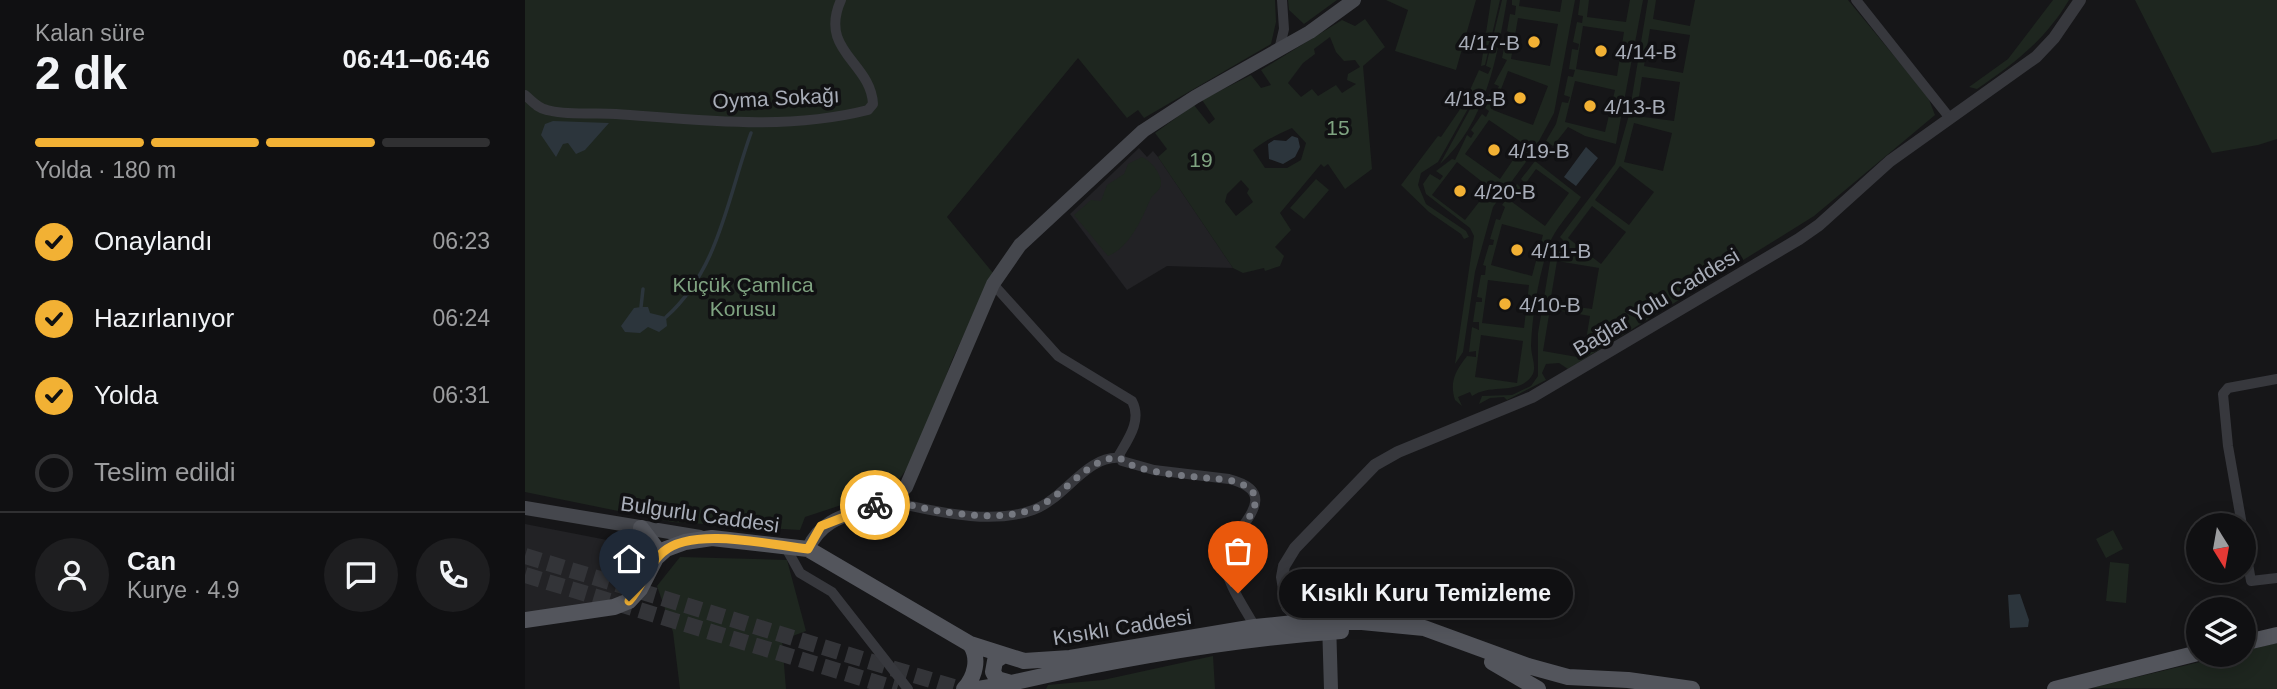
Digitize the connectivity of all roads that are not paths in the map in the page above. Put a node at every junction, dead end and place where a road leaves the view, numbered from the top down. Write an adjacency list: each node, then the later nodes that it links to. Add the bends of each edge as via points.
1 (841, 0): 7 (street, Oyma Sokağı, via 836,32 846,56 872,90 873,104 868,110 724,124 554,112)
2 (1282, 0): 6 (street, via 1284,29)
3 (1354, 0): 6 (main road)
4 (1856, 0): 8 (street)
5 (2080, 0): 8 (street, Bağlar Yolu Caddesi, via 2036,57)
6 (1279, 50): 9 (main road, via 1143,131 1020,245)
7 (525, 95)
8 (1949, 117): 23 (street, Bağlar Yolu Caddesi, via 1799,239 1532,397 1398,452 1375,466 1295,548 1284,566 1287,607)
9 (993, 284): 11 (street, via 1058,356 1132,401 1135,427); 12 (main road, via 912,478)
10 (2277, 379): 14 (street, via 2228,388 2222,400)
11 (1120, 458): 12 (street, via 1101,460 1035,510 1013,514 940,511); 25 (street, via 1154,470 1240,482 1249,490 1255,505 1252,516 1228,547 1225,561)
12 (887, 501): 18 (main road, via 829,521 814,534)
13 (525, 508): 15 (main road, Bulgurlu Caddesi)
14 (2240, 513)
15 (641, 528): 16 (main road, Bulgurlu Caddesi); 19 (main road, via 656,548)
16 (712, 538): 17 (main road, Bulgurlu Caddesi); 19 (main road, via 685,542)
17 (785, 546): 18 (main road, Bulgurlu Caddesi); 35 (street, via 800,573 832,593)
18 (808, 549): 28 (main road, Bulgurlu Caddesi)
19 (656, 558): 22 (main road, via 629,601)
20 (2277, 578): 21 (street)
21 (2256, 580)
22 (525, 620)
23 (1303, 622): 24 (main road, Kısıklı Caddesi); 25 (main road, Kısıklı Caddesi)
24 (1329, 626): 32 (main road, Kısıklı Caddesi, via 1187,650); 33 (main road, Kısıklı Caddesi, via 1424,628); 38 (main road); 39 (main road, via 1430,639 1490,661)
25 (1255, 627): 31 (main road, Kısıklı Caddesi, via 1070,658)
26 (2277, 635): 27 (main road)
27 (2256, 640)
28 (970, 644): 29 (main road, Kısıklı Caddesi); 36 (main road, via 976,661)
29 (1004, 655): 31 (main road, Kısıklı Caddesi); 34 (main road, via 995,661 993,672 997,679)
30 (2186, 656): 41 (main road)
31 (1024, 661): 32 (main road, via 1030,664)
32 (1037, 683): 34 (main road, Kısıklı Caddesi)
33 (1564, 683): 40 (main road, Kısıklı Caddesi, via 1628,680)
34 (1014, 686): 37 (main road, Kısıklı Caddesi)
35 (908, 689)
36 (964, 689)
37 (978, 689)
38 (1331, 689)
39 (1538, 689)
40 (1692, 689)
41 (2055, 689)

